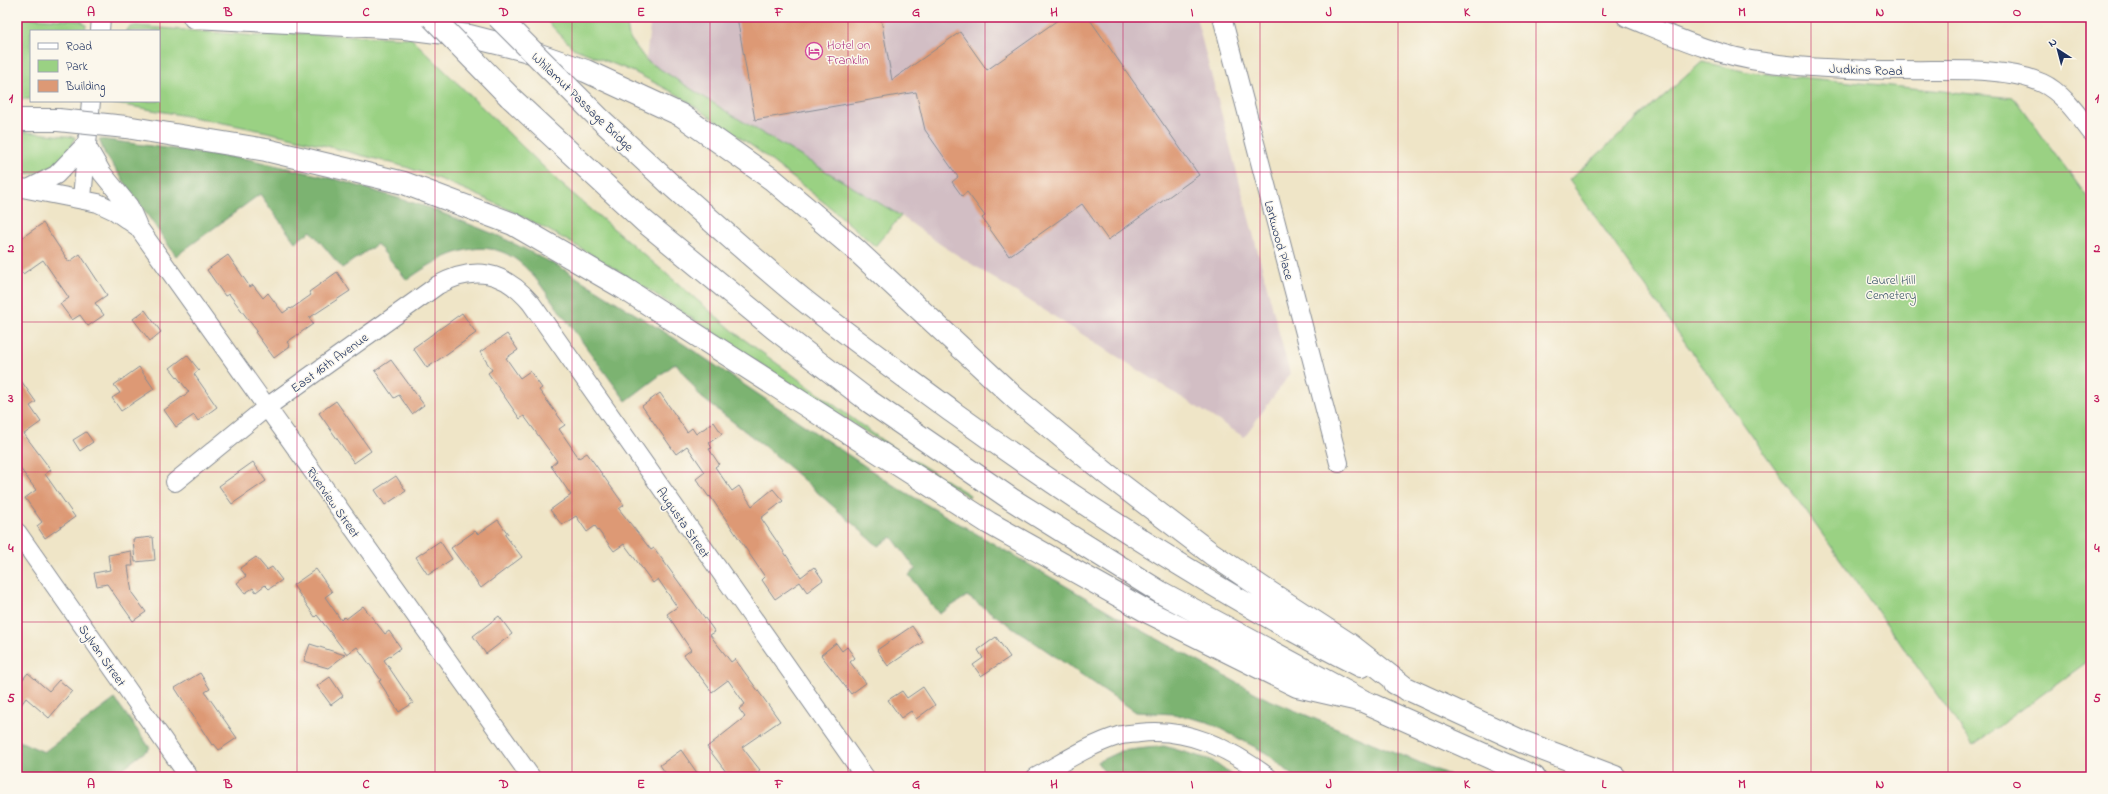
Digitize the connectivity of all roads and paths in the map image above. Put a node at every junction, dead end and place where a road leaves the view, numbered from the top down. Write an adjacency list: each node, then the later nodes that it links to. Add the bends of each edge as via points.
1 (101, 17): 7 (street)
2 (194, 17): 20 (highway, via 404,28 470,36 525,50 586,71 681,115 785,190 862,255 1016,399 1107,474 1212,554 1349,644)
3 (432, 17): 21 (highway, bridge, via 510,97 645,222 775,329 870,402 1010,499 1160,592)
4 (498, 17): 20 (highway, Whilamut Passage Bridge, bridge, via 599,118 670,184 801,298 896,370 1032,469 1176,562 1291,631)
5 (1222, 17): 17 (street, Larkwood Place)
6 (1626, 17): 10 (street, Judkins Road, via 1696,45 1763,62 1825,68 1964,70 2018,75 2043,83 2062,98)
7 (100, 30)
8 (91, 102): 11 (street)
9 (17, 120): 21 (highway, bridge, via 58,120 126,127 266,150 404,183 513,224 622,287 996,527 1148,612 1297,686)
10 (2091, 132)
11 (86, 144): 12 (street, Riverview Street, via 56,175); 13 (street); 14 (street, Riverview Street, via 102,173 129,206)
12 (23, 188): 13 (street, Riverview Street)
13 (82, 198): 14 (street, Riverview Street, via 115,210)
14 (138, 226): 16 (street, Riverview Street)
15 (496, 276): 16 (street, East 16th Avenue, via 466,274 454,276 438,284); 24 (street, Augusta Street, via 514,285 531,303)
16 (267, 407): 18 (street, East 16th Avenue); 23 (street, Riverview Street)
17 (1339, 463)
18 (175, 482)
19 (17, 532): 22 (street, Sylvan Street)
20 (1408, 690): 28 (highway, via 1524,742)
21 (1363, 701): 27 (highway)
22 (189, 777)
23 (531, 777)
24 (865, 777)
25 (1036, 777): 26 (street, via 1118,736 1156,731 1190,735 1217,745 1242,758)
26 (1268, 777)
27 (1534, 777)
28 (1614, 777)

